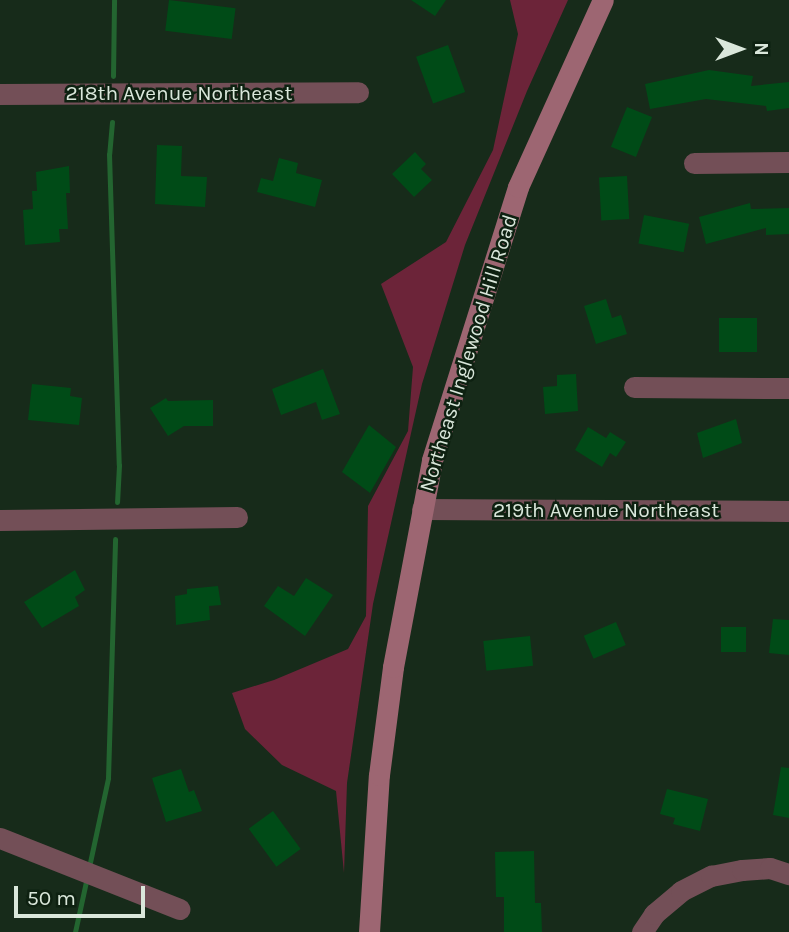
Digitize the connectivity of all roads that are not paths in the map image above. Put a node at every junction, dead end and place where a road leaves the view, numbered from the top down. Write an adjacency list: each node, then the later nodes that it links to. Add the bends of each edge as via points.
1 (603, 0): 8 (street, Northeast Inglewood Hill Road, via 518,187 432,460)
2 (358, 92): 3 (street, 218th Avenue Northeast)
3 (0, 94)
4 (789, 162): 5 (street)
5 (694, 163)
6 (634, 387): 7 (street)
7 (789, 388)
8 (422, 509): 9 (street, 219th Avenue Northeast); 15 (street, Northeast Inglewood Hill Road, via 379,775)
9 (789, 512)
10 (237, 517): 11 (street)
11 (0, 520)
12 (0, 838): 14 (street)
13 (789, 874): 16 (street, via 770,868 711,876 681,891 654,914)
14 (179, 909)
15 (369, 932)
16 (642, 932)

